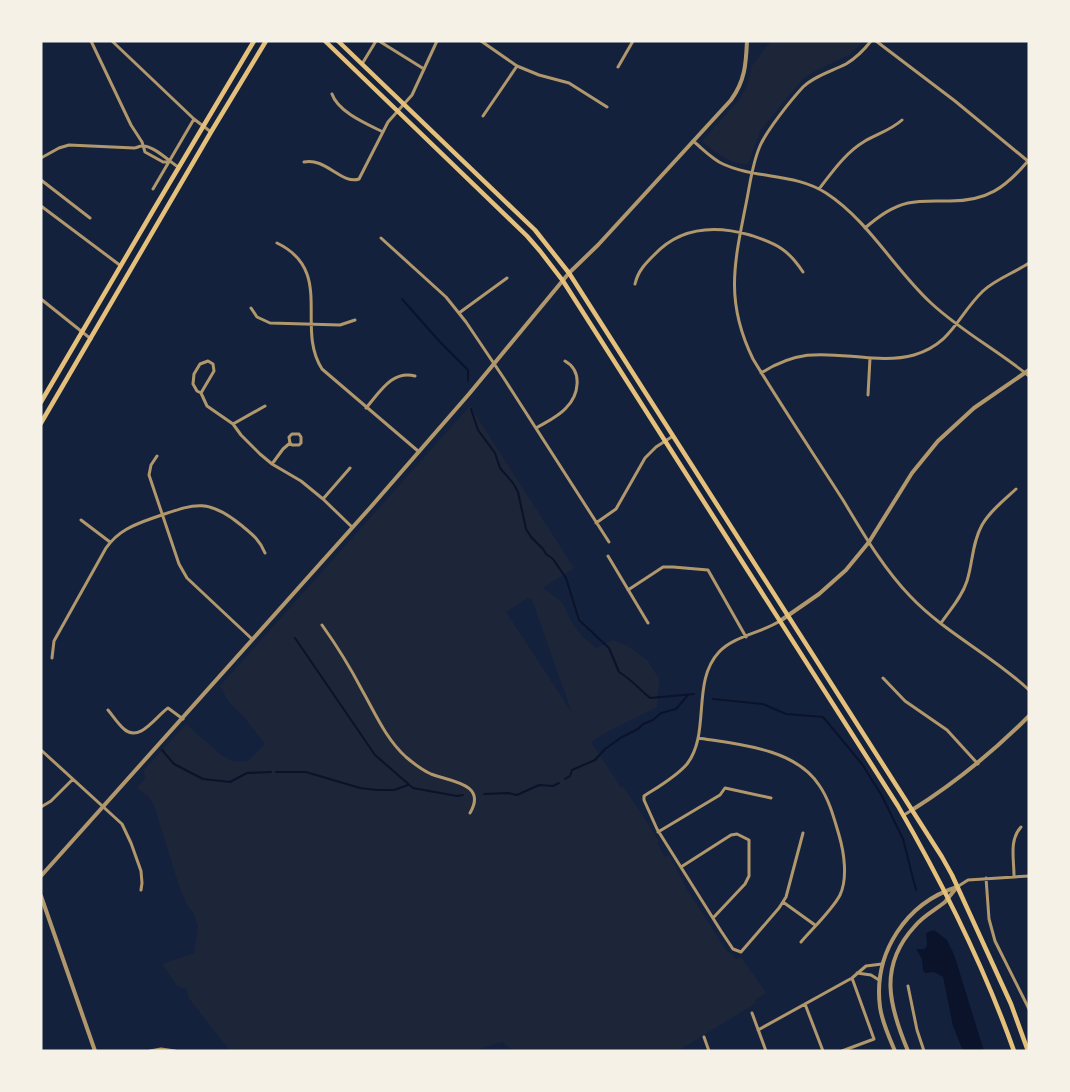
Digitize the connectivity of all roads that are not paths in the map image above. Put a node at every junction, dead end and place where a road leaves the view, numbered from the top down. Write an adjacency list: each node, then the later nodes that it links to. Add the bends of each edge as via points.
1 (91, 41): 31 (street)
2 (112, 41): 15 (street)
3 (254, 41): 27 (main road)
4 (266, 41): 28 (main road)
5 (325, 41): 23 (main road)
6 (338, 41): 16 (main road)
7 (378, 41): 16 (street); 19 (street)
8 (437, 41): 19 (street)
9 (481, 41): 17 (street)
10 (634, 41): 18 (street)
11 (747, 41): 30 (street, via 746,67 741,85)
12 (871, 41): 37 (street, via 847,63 814,78 802,88 765,136)
13 (876, 41): 33 (street)
14 (120, 42): 15 (street)
15 (118, 46): 25 (street)
16 (362, 64): 21 (main road)
17 (518, 66): 22 (street, via 570,84); 24 (street)
18 (618, 67)
19 (424, 69): 21 (street)
20 (332, 94): 29 (street, via 341,108)
21 (405, 105): 23 (street); 50 (main road, via 535,230)
22 (607, 107)
23 (398, 112): 29 (street); 52 (main road, via 527,236)
24 (483, 116)
25 (194, 119): 27 (street); 34 (street)
26 (902, 120): 40 (street, via 854,149)
27 (203, 126): 28 (street); 36 (main road)
28 (211, 132): 61 (main road)
29 (383, 132): 35 (street, via 362,177 352,180 319,162)
30 (693, 141): 37 (street, via 723,164); 50 (street)
31 (142, 146): 32 (street, via 69,145); 34 (street, via 145,152)
32 (41, 158)
33 (1028, 161): 43 (street, via 1009,182 983,197 907,203 888,211)
34 (169, 162): 36 (street); 39 (street)
35 (304, 162)
36 (178, 167): 48 (main road)
37 (752, 172): 40 (street); 44 (street)
38 (41, 180): 42 (street)
39 (154, 189)
40 (819, 189): 43 (street)
41 (41, 206): 48 (street)
42 (90, 218)
43 (865, 228): 59 (street, via 917,289)
44 (740, 232): 49 (street, via 781,248); 53 (street, via 705,229 676,237 644,264); 66 (street, via 733,276 735,305 747,347)
45 (381, 238): 56 (street, via 446,297)
46 (277, 243): 58 (street, via 294,254 308,275 312,292)
47 (1029, 263): 59 (street, via 984,291)
48 (120, 266): 60 (main road)
49 (803, 272)
50 (570, 273): 52 (street); 78 (main road)
51 (508, 278): 56 (street)
52 (563, 281): 64 (street); 79 (main road)
53 (635, 284)
54 (41, 299): 60 (street)
55 (251, 308): 58 (street, via 266,322)
56 (459, 313): 64 (street)
57 (355, 320): 58 (street, via 340,325)
58 (311, 325): 74 (street, via 312,345 322,369)
59 (957, 325): 62 (street, via 945,338 921,353 901,358); 67 (street)
60 (82, 333): 61 (street); 72 (main road)
61 (90, 339): 75 (main road)
62 (870, 358): 66 (street, via 806,354 785,360); 71 (street)
63 (565, 361): 77 (street, via 577,376 574,396 562,412)
64 (494, 363): 77 (street); 81 (street)
65 (1029, 370): 67 (street)
66 (761, 373): 93 (street)
67 (1024, 373): 69 (street); 93 (street, via 974,408 938,441 899,492)
68 (415, 376): 74 (street, via 404,374 393,378)
69 (1029, 376)
70 (201, 393): 70 (street, via 193,384 194,374 201,363 208,361 213,364 214,371); 76 (street, via 211,410)
71 (868, 396)
72 (41, 402)
73 (265, 406): 76 (street)
74 (366, 408): 81 (street)
75 (41, 423)
76 (234, 424): 83 (street, via 251,446)
77 (536, 428): 89 (street)
78 (673, 436): 79 (street); 97 (main road)
79 (665, 441): 89 (street, via 645,458 616,509); 98 (main road)
80 (290, 443): 80 (street, via 289,437 299,434 301,443 295,446); 83 (street)
81 (418, 451): 90 (street)
82 (157, 456): 87 (street, via 149,475)
83 (272, 464): 86 (street, via 296,477)
84 (350, 468): 86 (street)
85 (1016, 489): 100 (street, via 981,527 964,589)
86 (323, 499): 90 (street)
87 (162, 515): 91 (street, via 131,526); 94 (street, via 195,505 210,506 226,513 256,538); 103 (street, via 187,578)
88 (81, 520): 91 (street)
89 (596, 523): 92 (street)
90 (352, 527): 103 (street)
91 (110, 542): 104 (street, via 54,641)
92 (609, 542)
93 (869, 542): 97 (street, via 833,582); 100 (street, via 897,582)
94 (265, 553)
95 (608, 556): 96 (street)
96 (628, 590): 99 (street); 102 (street, via 663,568 708,570)
97 (788, 615): 98 (street); 117 (main road)
98 (780, 620): 102 (street); 119 (main road)
99 (648, 623)
100 (941, 624): 106 (street, via 1006,669)
101 (322, 625): 118 (street, via 396,746 427,772 467,786 474,799)
102 (746, 637): 110 (street, via 723,648 710,666)
103 (252, 639): 109 (street)
104 (52, 658)
105 (883, 678): 112 (street, via 905,701 947,730)
106 (1029, 690)
107 (108, 710): 109 (street, via 125,730 132,733 145,729 168,708)
108 (1029, 716): 112 (street)
109 (182, 718): 115 (street)
110 (698, 738): 121 (street, via 686,765 644,796); 135 (street, via 772,752 793,762 819,784 842,848 844,876 839,897)
111 (41, 750): 113 (street)
112 (978, 764): 117 (street)
113 (73, 779): 115 (street); 116 (street)
114 (770, 798): 121 (street, via 726,788 720,795)
115 (103, 806): 124 (street); 129 (street, via 126,832 141,870)
116 (41, 807)
117 (912, 810): 119 (street); 128 (main road)
118 (470, 813)
119 (904, 815): 130 (main road)
120 (1022, 827): 125 (street, via 1013,841)
121 (658, 832): 123 (street)
122 (803, 833): 133 (street)
123 (681, 867): 134 (street); 134 (street, via 731,835 750,840 749,876)
124 (41, 876)
125 (1014, 876): 126 (street); 127 (street)
126 (1029, 876)
127 (986, 878): 128 (street, via 968,880); 143 (street, via 991,930)
128 (957, 887): 130 (street); 132 (street); 158 (main road, via 1011,1004)
129 (141, 890)
130 (944, 891): 132 (main road); 137 (street, via 908,917 891,941)
131 (41, 896): 147 (street)
132 (948, 898): 155 (street, via 916,925 895,958 890,980 891,1006); 157 (main road)
133 (783, 902): 134 (street, via 741,952 733,948); 135 (street)
134 (713, 918)
135 (815, 925): 136 (street)
136 (801, 942)
137 (882, 964): 138 (street, via 866,966); 140 (street)
138 (857, 973): 139 (street); 140 (street)
139 (852, 978): 142 (street); 153 (street, via 874,1039)
140 (879, 980): 154 (street, via 882,1014)
141 (908, 986): 156 (street, via 916,1030)
142 (805, 1004): 145 (street); 152 (street)
143 (1029, 1009)
144 (752, 1013): 145 (street)
145 (758, 1030): 151 (street)
146 (704, 1037): 150 (street)
147 (94, 1051)
148 (150, 1051): 149 (street)
149 (175, 1051)
150 (709, 1051)
151 (766, 1051)
152 (823, 1051)
153 (842, 1051)
154 (895, 1051)
155 (908, 1051)
156 (924, 1051)
157 (1014, 1051)
158 (1028, 1051)

